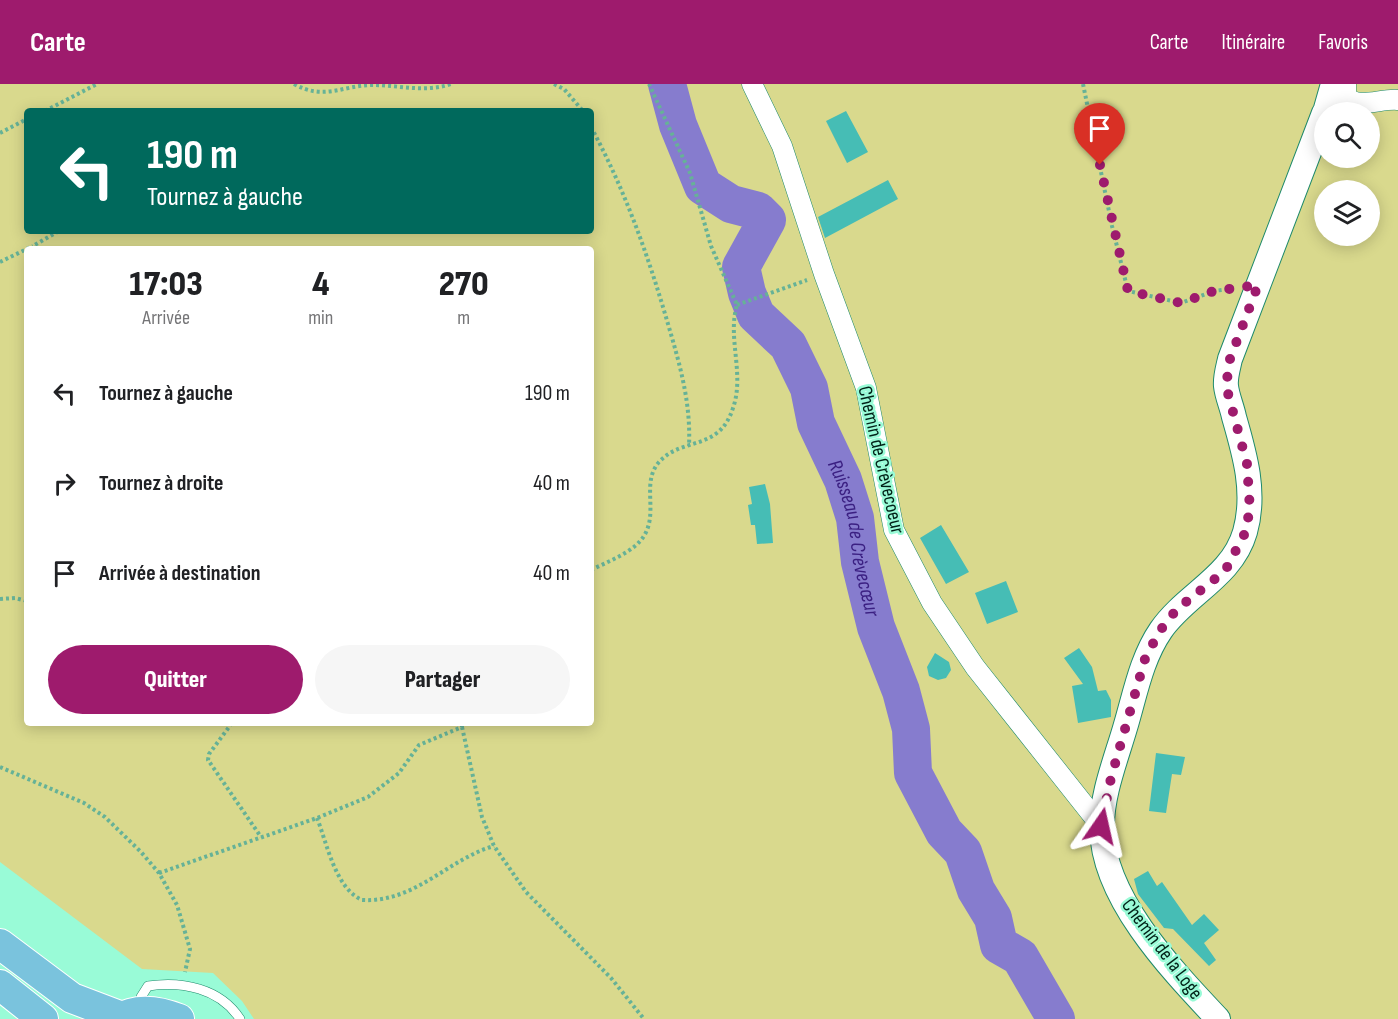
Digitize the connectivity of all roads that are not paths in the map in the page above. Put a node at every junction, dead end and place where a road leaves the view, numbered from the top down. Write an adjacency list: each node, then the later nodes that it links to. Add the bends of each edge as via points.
1 (753, 84): 7 (street, Chemin de Crèvecoeur, via 782,146 866,388 894,530 932,603 975,667)
2 (1333, 84): 5 (street, Chemin de la Loge)
3 (1346, 84): 4 (street, via 1350,101 1360,104)
4 (1398, 100)
5 (1328, 102)
6 (1314, 141): 7 (street, Chemin de la Loge, via 1230,359 1226,386 1247,464 1250,510 1244,535 1225,571 1177,609 1145,659)
7 (1101, 826): 14 (street, Chemin de la Loge, via 1103,847 1117,890 1154,946)
8 (0, 944): 10 (main road, via 72,998)
9 (0, 985): 11 (main road)
10 (127, 1016): 12 (main road, via 162,1012); 13 (lane, via 148,986 182,984 215,996)
11 (43, 1019)
12 (179, 1019)
13 (240, 1019)
14 (1218, 1019)

